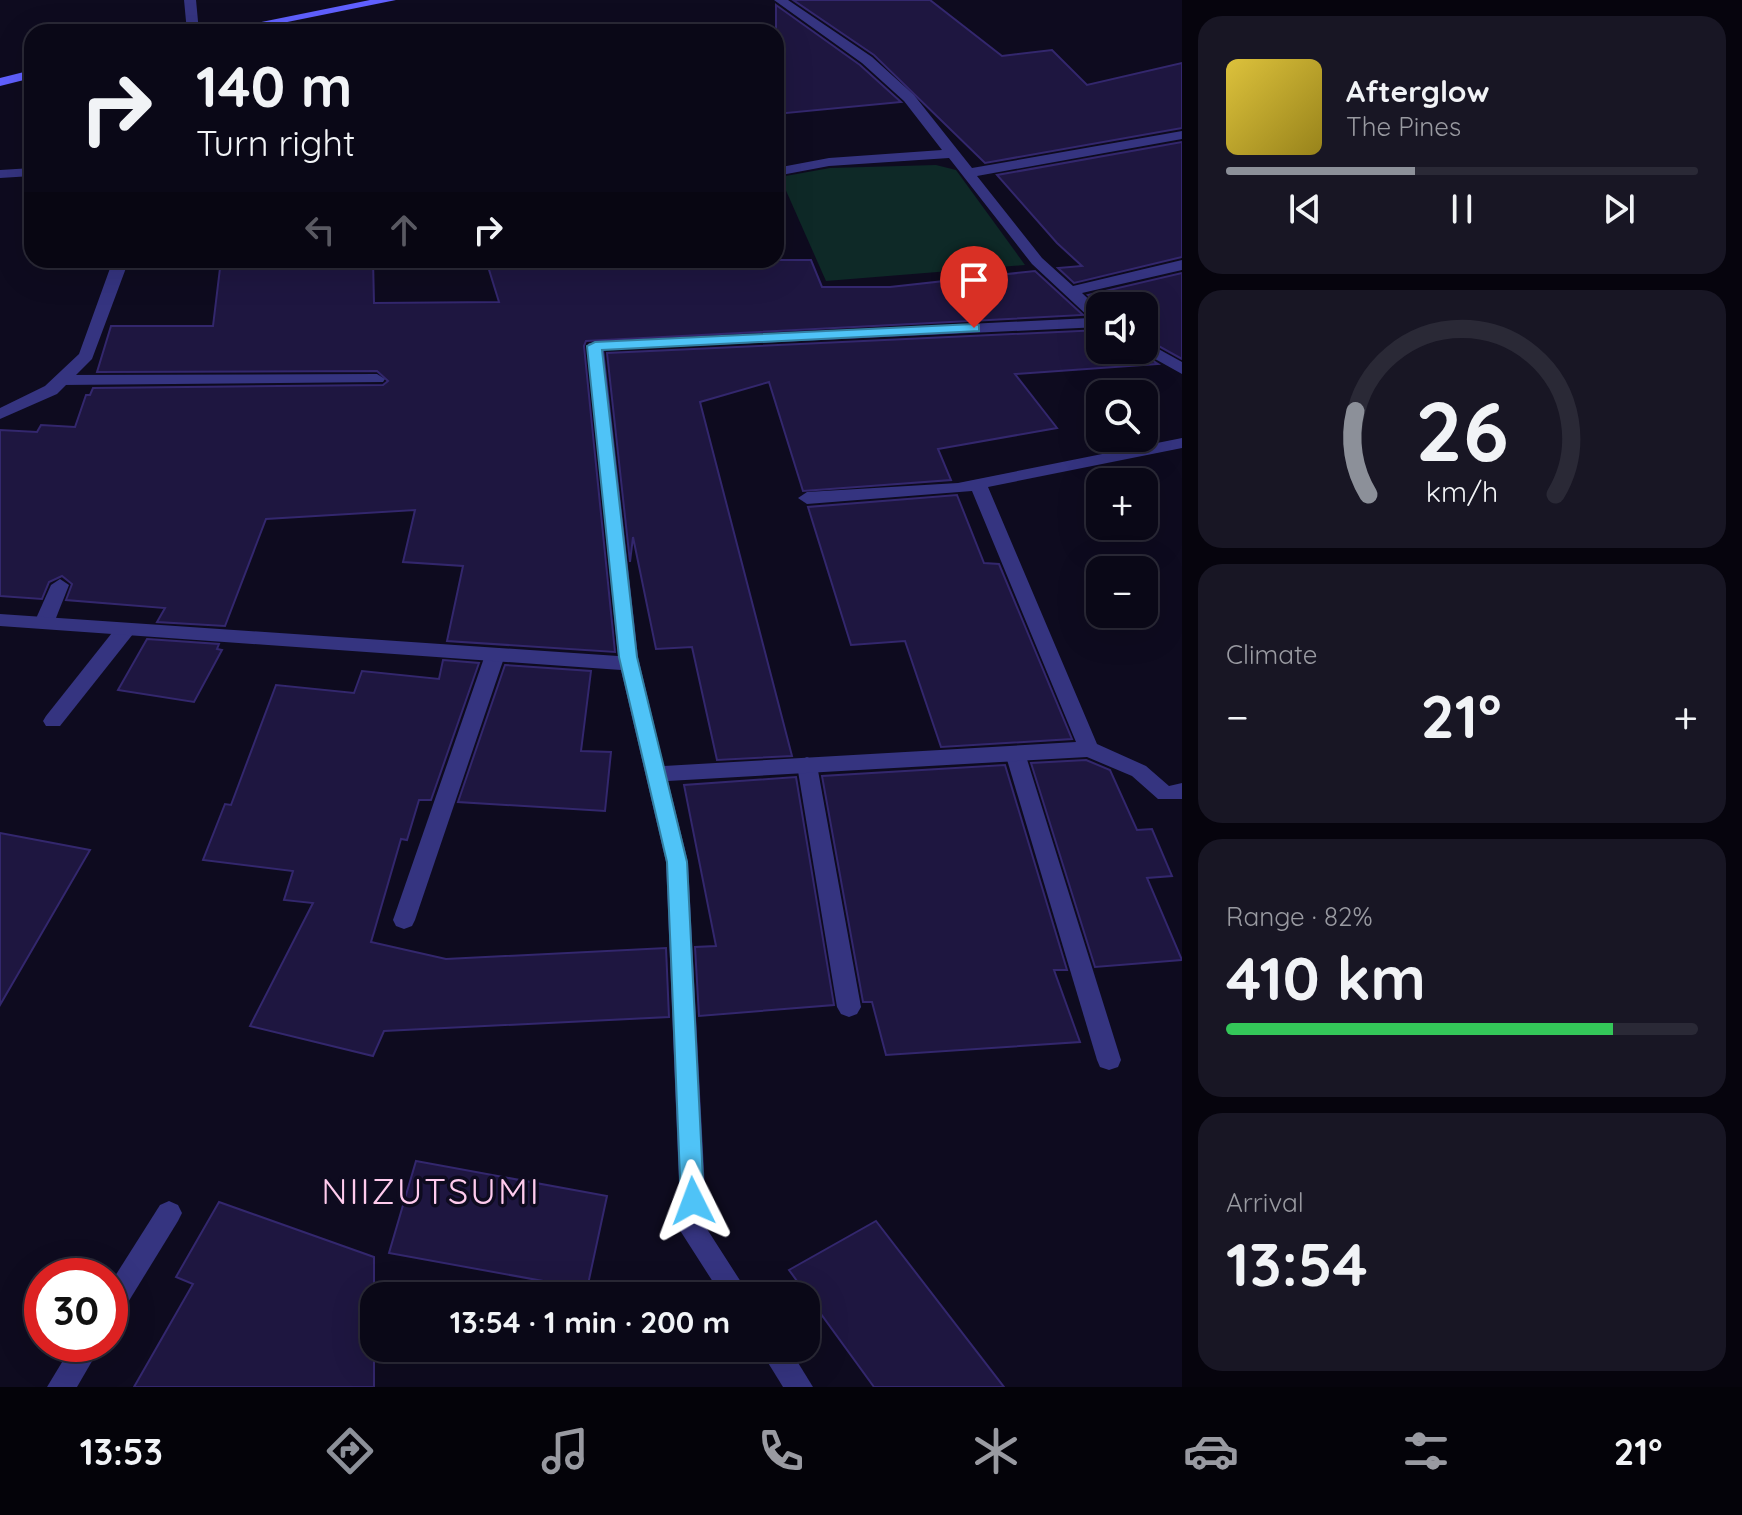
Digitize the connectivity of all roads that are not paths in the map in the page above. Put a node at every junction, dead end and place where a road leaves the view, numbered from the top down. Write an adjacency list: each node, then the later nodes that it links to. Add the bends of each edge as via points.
1 (190, 0): 4 (street)
2 (390, 0): 5 (street)
3 (780, 0): 9 (street, via 867,60 909,98)
4 (192, 24)
5 (261, 24)
6 (24, 76): 7 (street)
7 (0, 82)
8 (1182, 135): 12 (street)
9 (954, 153): 10 (street); 12 (street)
10 (784, 170)
11 (24, 172): 13 (street)
12 (969, 173): 16 (street, via 1037,261)
13 (0, 174)
14 (1182, 265): 16 (street)
15 (118, 268): 22 (street, via 86,356)
16 (1071, 291): 17 (street)
17 (1086, 306)
18 (1086, 321): 32 (street, via 595,346)
19 (1158, 354): 20 (street)
20 (1182, 369)
21 (377, 379): 22 (street)
22 (61, 380): 23 (street)
23 (0, 414)
24 (1182, 443): 25 (street)
25 (978, 484): 26 (street); 34 (street)
26 (807, 498)
27 (60, 585): 29 (street)
28 (0, 620): 29 (street)
29 (44, 623): 30 (street)
30 (126, 629): 31 (street); 33 (street)
31 (495, 655): 32 (street); 39 (street)
32 (630, 664): 37 (street)
33 (53, 721)
34 (1089, 749): 35 (street); 38 (street, via 1139,771 1165,794)
35 (1015, 753): 36 (street); 41 (street)
36 (807, 765): 37 (street); 40 (street)
37 (656, 774): 44 (street, via 677,862 694,1232)
38 (1182, 791)
39 (404, 920)
40 (849, 1007)
41 (1109, 1060)
42 (169, 1213): 43 (street)
43 (128, 1279)
44 (728, 1282)
45 (77, 1362): 47 (street)
46 (782, 1362): 48 (street)
47 (61, 1387)
48 (799, 1387)

